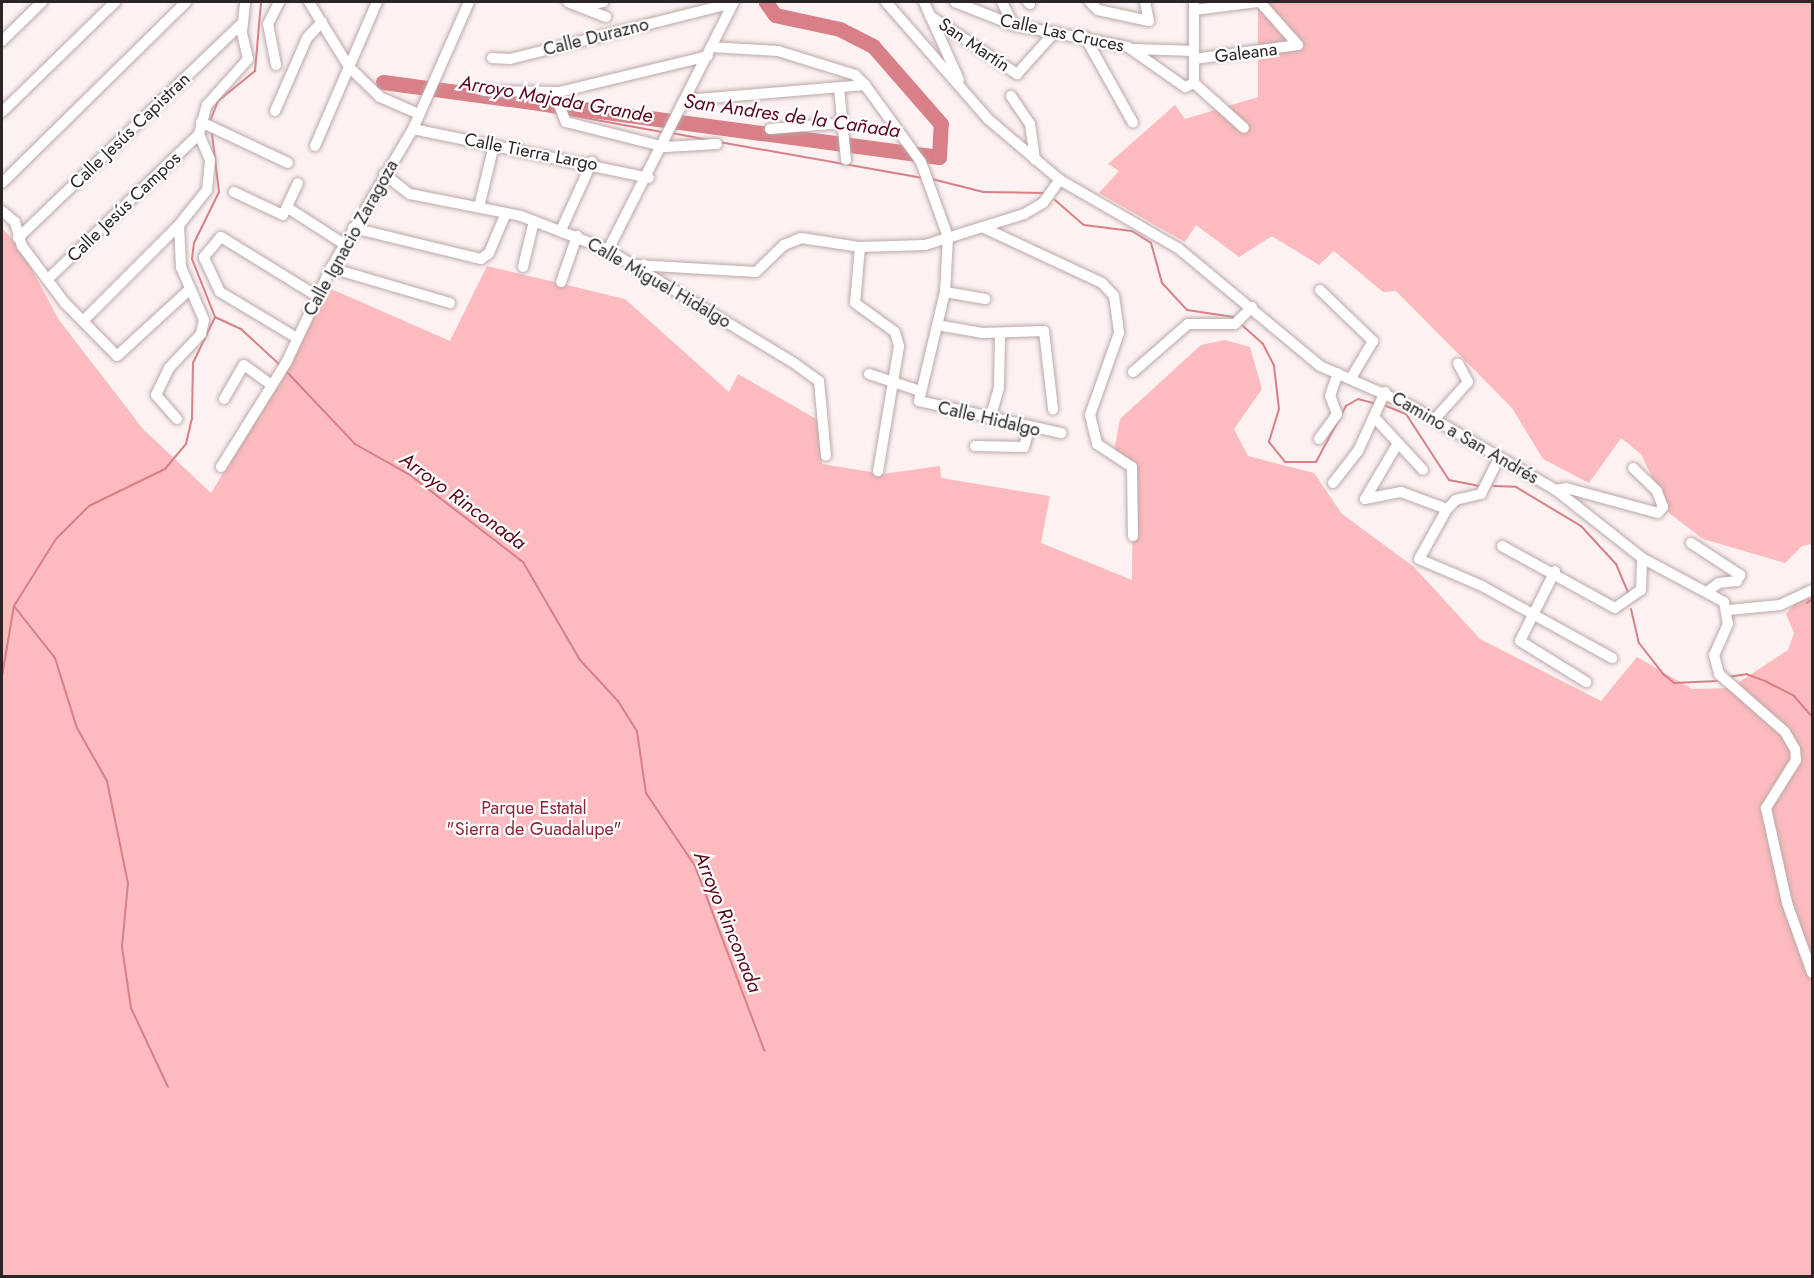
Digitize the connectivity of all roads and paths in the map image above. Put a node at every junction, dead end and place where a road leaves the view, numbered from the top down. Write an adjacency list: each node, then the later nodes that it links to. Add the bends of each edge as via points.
1 (42, 2): 28 (street)
2 (115, 2): 44 (street)
3 (186, 2): 64 (street)
4 (245, 2): 24 (street)
5 (279, 2): 33 (street, via 268,24)
6 (309, 2): 23 (street)
7 (377, 2): 34 (street)
8 (469, 2): 45 (street, Calle Ignacio Zaragoza)
9 (568, 2): 20 (street)
10 (603, 2): 20 (street)
11 (734, 2): 30 (street, Calle Durazno); 32 (street, Calle Durazno, via 510,59)
12 (886, 2): 37 (street, Camino a San Andrés)
13 (924, 2): 21 (street)
14 (1002, 2): 25 (street)
15 (1090, 2): 16 (street, via 1098,10 1149,21)
16 (1145, 2)
17 (1259, 2): 19 (street); 31 (street, Galeana, via 1298,45)
18 (960, 3): 25 (street, Calle Las Cruces)
19 (1194, 6): 31 (street)
20 (583, 7): 22 (street)
21 (930, 16): 26 (street, San Martín, via 1018,74); 37 (street)
22 (606, 17)
23 (322, 22): 34 (street); 43 (street, via 307,38)
24 (241, 24): 46 (street, via 247,62 208,101); 78 (street, Calle Jesús Capistran)
25 (1013, 25): 26 (street, Calle Las Cruces)
26 (1055, 32): 27 (street, Calle Las Cruces)
27 (1085, 37): 29 (street, Calle Las Cruces); 48 (street)
28 (2, 40)
29 (1134, 49): 31 (street, Galeana); 35 (street, Calle Las Cruces, via 1185,87)
30 (710, 51): 36 (street, via 778,51 855,75); 39 (street, via 559,92); 42 (street, Calle Durazno)
31 (1194, 55): 35 (street)
32 (492, 58)
33 (276, 65)
34 (349, 67): 45 (street, via 380,97); 55 (street)
35 (1194, 83): 49 (street)
36 (866, 85): 38 (street); 77 (street, via 921,162)
37 (961, 86): 58 (street, Camino a San Andrés)
38 (839, 87): 42 (street); 47 (street)
39 (484, 91)
40 (1011, 96): 58 (street, via 1030,124)
41 (557, 100): 56 (street, via 566,122)
42 (686, 100): 56 (street, Calle Durazno)
43 (275, 111)
44 (2, 112)
45 (419, 114): 50 (street, Calle Ignacio Zaragoza)
46 (201, 122): 52 (street); 60 (street)
47 (843, 123): 51 (street); 57 (street)
48 (1133, 123)
49 (1244, 128)
50 (413, 129): 54 (street, Calle Tierra Largo); 61 (street, Calle Ignacio Zaragoza)
51 (770, 129)
52 (199, 134): 72 (street, via 210,160 207,190); 85 (street, Calle Jesús Campos)
53 (717, 144): 56 (street)
54 (494, 145): 59 (street, Calle Tierra Largo); 67 (street)
55 (315, 146)
56 (665, 147): 62 (street, Calle Durazno)
57 (846, 160)
58 (1035, 160): 63 (street, Camino a San Andrés)
59 (592, 162): 62 (street, Calle Tierra Largo); 75 (street)
60 (288, 163)
61 (384, 174): 67 (street, Calle Miguel Hidalgo, via 410,194); 74 (street, Calle Ignacio Zaragoza)
62 (649, 178): 81 (street, Calle Durazno)
63 (1060, 180): 73 (street, via 1036,208); 93 (street, Camino a San Andrés, via 1168,241)
64 (2, 183)
65 (298, 183): 68 (street)
66 (234, 192): 68 (street, via 278,214)
67 (479, 207): 70 (street, Calle Miguel Hidalgo)
68 (288, 208): 79 (street)
69 (2, 211): 78 (street, via 15,222)
70 (506, 213): 71 (street, Calle Miguel Hidalgo); 74 (street, via 485,257)
71 (534, 221): 75 (street, Calle Miguel Hidalgo); 83 (street)
72 (179, 225): 87 (street); 94 (street)
73 (982, 227): 77 (street); 127 (street, via 1102,283 1114,296 1119,333 1090,415 1096,444 1132,467)
74 (353, 228): 79 (street, Calle Ignacio Zaragoza)
75 (561, 230): 76 (street, Calle Miguel Hidalgo)
76 (577, 236): 81 (street, Calle Miguel Hidalgo); 86 (street)
77 (948, 237): 80 (street, via 916,247); 89 (street)
78 (18, 238): 85 (street)
79 (345, 244): 84 (street, Calle Ignacio Zaragoza)
80 (860, 247): 82 (street, via 830,240 791,240 749,273); 103 (street, via 855,303 895,332)
81 (608, 250): 82 (street, Calle Miguel Hidalgo)
82 (635, 265): 118 (street, Calle Miguel Hidalgo, via 819,381)
83 (523, 267)
84 (332, 268): 90 (street, Calle Ignacio Zaragoza); 92 (street)
85 (48, 279): 94 (street)
86 (561, 282)
87 (189, 290): 94 (street, via 119,357 94,337); 110 (street, via 204,317 202,333 169,368 156,396)
88 (1320, 290): 102 (street, via 1373,341)
89 (945, 292): 91 (street); 95 (street)
90 (316, 296): 97 (street, Calle Ignacio Zaragoza); 97 (street, via 218,237 203,260 217,288)
91 (985, 299)
92 (450, 303)
93 (1252, 306): 99 (street, via 1235,324 1188,324); 100 (street, Camino a San Andrés, via 1314,362)
94 (84, 320)
95 (937, 325): 96 (street); 106 (street)
96 (1000, 333): 108 (street, via 1044,331); 111 (street, via 999,387)
97 (297, 338): 104 (street, Calle Ignacio Zaragoza)
98 (1458, 363): 112 (street, via 1468,382)
99 (1133, 372)
100 (1338, 373): 102 (street, Camino a San Andrés); 115 (street, via 1330,396 1337,414)
101 (869, 374): 103 (street, Calle Hidalgo)
102 (1351, 378): 105 (street, Camino a San Andrés)
103 (895, 383): 106 (street, Calle Hidalgo); 123 (street)
104 (272, 385): 107 (street, via 244,365); 120 (street, Calle Ignacio Zaragoza)
105 (1385, 392): 109 (street); 112 (street, Camino a San Andrés)
106 (919, 396): 111 (street, Calle Hidalgo)
107 (224, 399)
108 (1053, 410)
109 (1374, 417): 116 (street); 124 (street, via 1358,451)
110 (177, 419)
111 (990, 420): 113 (street, Calle Hidalgo)
112 (1434, 420): 119 (street, Camino a San Andrés)
113 (1029, 430): 114 (street, Calle Hidalgo); 117 (street, via 1024,447)
114 (1061, 433)
115 (1319, 439)
116 (1398, 443): 122 (street); 126 (street, via 1365,500 1401,492)
117 (975, 446)
118 (826, 456)
119 (1499, 458): 125 (street, Camino a San Andrés); 126 (street, via 1481,494 1456,500)
120 (221, 467)
121 (1634, 468): 125 (street, via 1657,491 1663,507 1658,513 1566,488)
122 (1423, 470)
123 (878, 471)
124 (1333, 483)
125 (1556, 490): 130 (street, Camino a San Andrés)
126 (1447, 509): 135 (street, via 1419,557)
127 (1133, 536)
128 (1691, 543): 133 (street, via 1740,575 1737,581 1719,583)
129 (1502, 546): 131 (street)
130 (1642, 558): 131 (street, via 1641,590 1615,608); 133 (street, Camino a San Andrés)
131 (1555, 571): 135 (street)
132 (1812, 590): 134 (street, via 1780,605)
133 (1708, 591): 134 (street, Camino a San Andrés)
134 (1729, 610): 138 (street, via 1715,652 1717,668 1785,732 1795,749 1796,760 1766,808 1787,903)
135 (1533, 612): 136 (street); 137 (street, via 1521,644)
136 (1612, 658)
137 (1586, 682)
138 (1812, 973)

